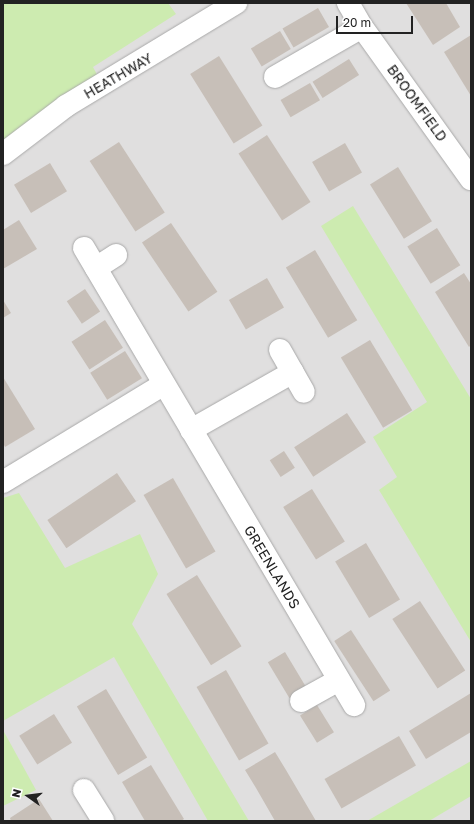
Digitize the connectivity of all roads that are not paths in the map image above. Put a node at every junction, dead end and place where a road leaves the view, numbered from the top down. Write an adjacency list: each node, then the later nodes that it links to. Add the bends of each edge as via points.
1 (236, 3): 5 (street, HEATHWAY, via 66,106)
2 (348, 3): 3 (street, BROOMFIELD)
3 (362, 27): 4 (street); 6 (street, BROOMFIELD)
4 (275, 77)
5 (3, 154)
6 (471, 179)
7 (84, 248): 9 (street, GREENLANDS)
8 (116, 255): 9 (street)
9 (96, 268): 12 (street, GREENLANDS)
10 (280, 350): 11 (street)
11 (293, 372): 13 (street); 14 (street)
12 (164, 384): 14 (street, GREENLANDS); 15 (street)
13 (304, 392)
14 (191, 430): 16 (street, GREENLANDS)
15 (3, 482)
16 (339, 680): 17 (street); 18 (street, GREENLANDS)
17 (301, 702)
18 (354, 705)
19 (84, 790): 20 (street)
20 (103, 821)

